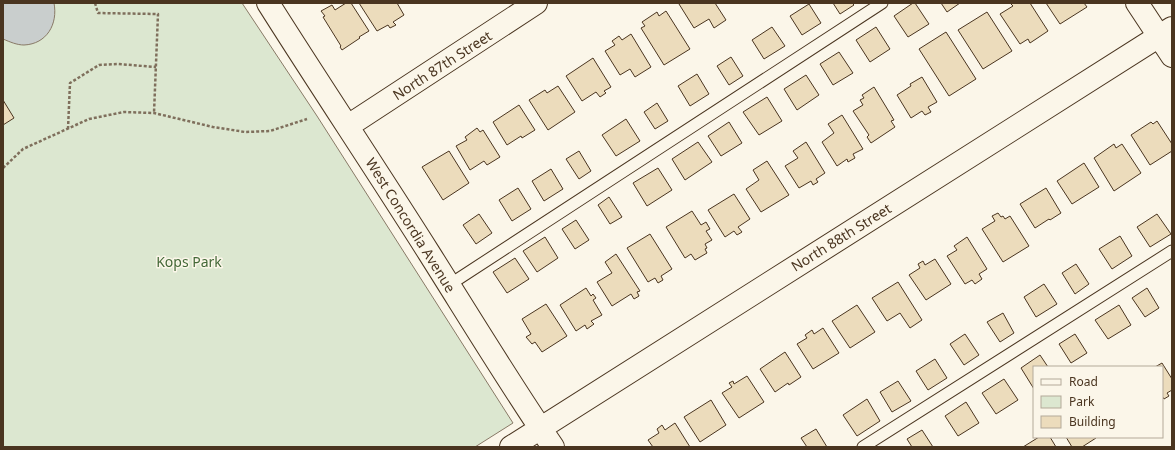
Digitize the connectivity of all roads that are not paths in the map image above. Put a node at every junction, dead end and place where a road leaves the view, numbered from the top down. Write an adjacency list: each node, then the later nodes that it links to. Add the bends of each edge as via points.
1 (268, 3): 7 (street, West Concordia Avenue)
2 (536, 3): 7 (street, North 87th Street)
3 (882, 3): 9 (lane)
4 (1137, 3): 5 (street)
5 (1166, 32): 6 (street); 10 (street, North 88th Street)
6 (1172, 56)
7 (348, 126): 9 (street, West Concordia Avenue)
8 (1172, 251): 13 (lane)
9 (449, 285): 10 (street, West Concordia Avenue)
10 (540, 428): 11 (street, North 88th Street); 12 (street, West Concordia Avenue)
11 (511, 447)
12 (553, 447)
13 (863, 447)

